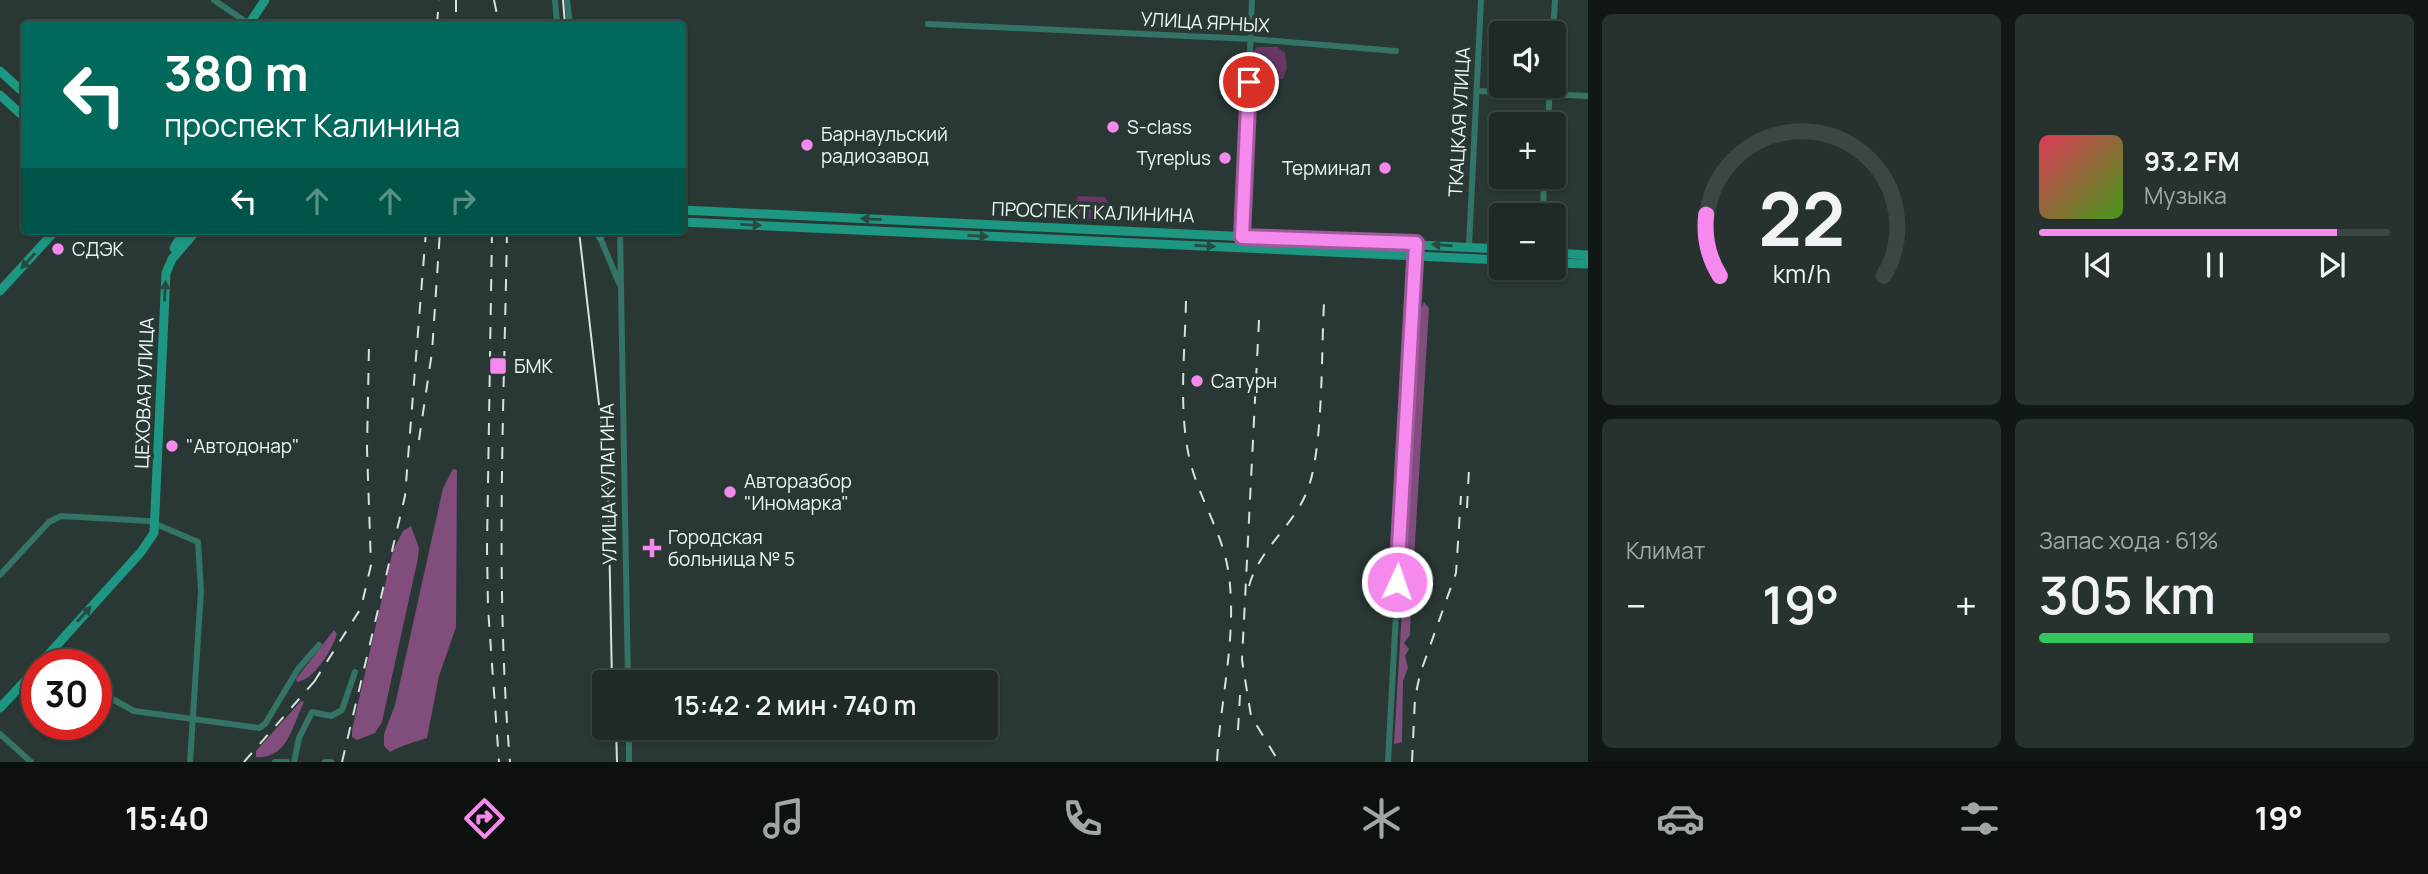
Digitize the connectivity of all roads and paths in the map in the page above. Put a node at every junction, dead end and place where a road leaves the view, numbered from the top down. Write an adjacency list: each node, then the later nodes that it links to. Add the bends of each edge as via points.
1 (214, 0): 8 (street)
2 (265, 0): 9 (main road)
3 (555, 0): 10 (street)
4 (567, 0): 11 (street)
5 (1252, 0): 14 (street)
6 (1481, 0): 18 (street, ТКАЦКАЯ УЛИЦА)
7 (1555, 0): 12 (street)
8 (245, 21)
9 (251, 21)
10 (557, 21)
11 (570, 21)
12 (1554, 21)
13 (928, 24): 14 (street, УЛИЦА ЯРНЫХ)
14 (1251, 39): 15 (street, УЛИЦА ЯРНЫХ); 31 (street)
15 (1396, 51)
16 (0, 71): 17 (main road)
17 (21, 90)
18 (1477, 91): 19 (street); 33 (street, ТКАЦКАЯ УЛИЦА)
19 (1489, 92)
20 (0, 95): 23 (main road)
21 (1566, 95): 22 (street)
22 (1588, 96)
23 (21, 114)
24 (686, 210): 31 (main road, ПРОСПЕКТ КАЛИНИНА, one-way to 24)
25 (686, 222): 34 (main road, ПРОСПЕКТ КАЛИНИНА, one-way to 34)
26 (51, 235): 45 (main road, one-way to 45)
27 (182, 235): 43 (main road, ЦЕХОВАЯ УЛИЦА)
28 (193, 235): 43 (main road)
29 (601, 235): 44 (street, УЛИЦА КУЛАГИНА)
30 (620, 235): 44 (street, УЛИЦА КУЛАГИНА)
31 (1242, 237): 32 (main road, ПРОСПЕКТ КАЛИНИНА); 34 (main road)
32 (1416, 243): 33 (main road, ПРОСПЕКТ КАЛИНИНА, one-way to 32); 38 (street)
33 (1469, 246): 35 (main road, ПРОСПЕКТ КАЛИНИНА); 39 (main road)
34 (1242, 248): 38 (main road, ПРОСПЕКТ КАЛИНИНА)
35 (1489, 248)
36 (1566, 254): 37 (main road)
37 (1588, 255)
38 (1415, 256): 39 (main road, ПРОСПЕКТ КАЛИНИНА); 66 (street)
39 (1467, 258): 40 (main road, ПРОСПЕКТ КАЛИНИНА)
40 (1489, 259)
41 (1566, 263): 42 (main road)
42 (1588, 264)
43 (168, 266): 46 (main road, ЦЕХОВАЯ УЛИЦА, one-way to 43)
44 (620, 285): 50 (street, УЛИЦА КУЛАГИНА)
45 (0, 291)
46 (157, 523): 47 (street, via 61,516 49,522); 49 (main road, ЦЕХОВАЯ УЛИЦА, one-way to 46, via 141,552); 55 (street, via 198,542 200,618)
47 (0, 575)
48 (319, 645): 55 (street, via 298,669 265,724 250,729)
49 (54, 649)
50 (628, 670)
51 (355, 672): 62 (street, via 342,710 331,716 312,712 299,737)
52 (21, 685): 54 (main road, ЦЕХОВАЯ УЛИЦА)
53 (112, 701): 55 (street, via 123,708)
54 (0, 708)
55 (192, 721): 59 (street)
56 (0, 734): 58 (street)
57 (629, 740): 65 (street)
58 (31, 762)
59 (190, 762)
60 (275, 762): 61 (street)
61 (287, 762)
62 (294, 762)
63 (325, 762): 64 (street)
64 (331, 762)
65 (629, 762)
66 (1388, 762)

